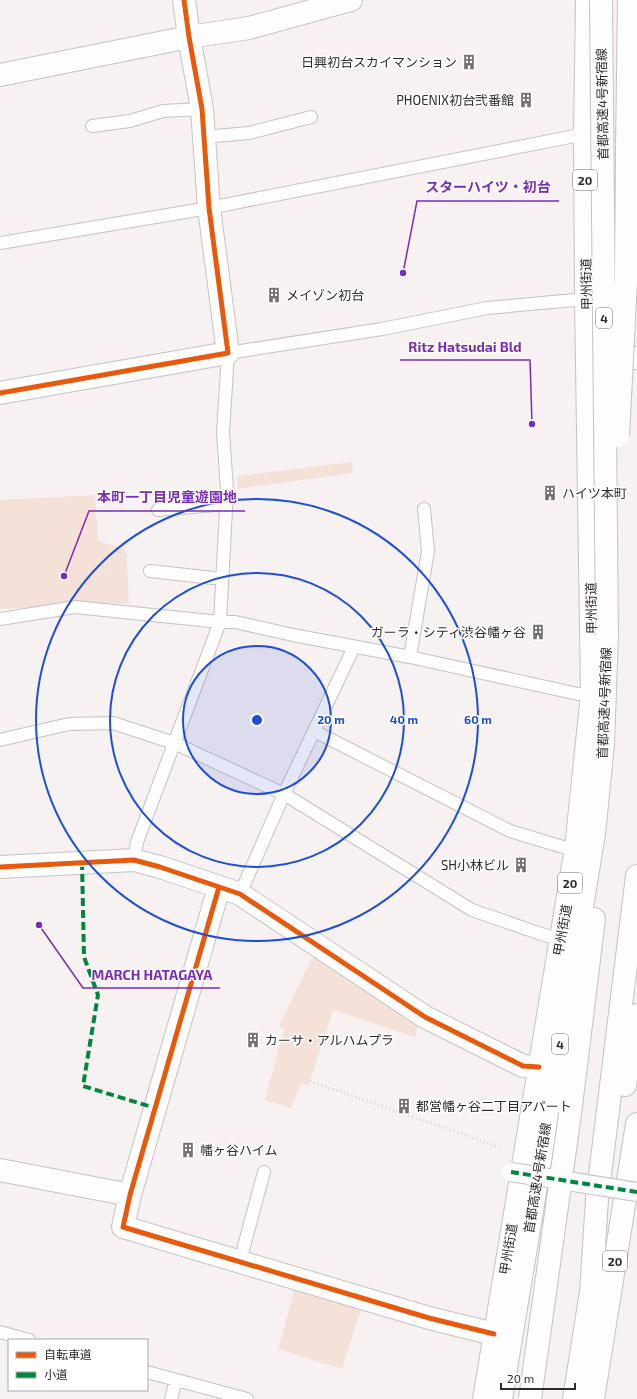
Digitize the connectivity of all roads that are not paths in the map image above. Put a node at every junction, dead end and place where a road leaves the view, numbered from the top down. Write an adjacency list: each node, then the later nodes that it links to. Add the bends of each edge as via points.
1 (184, 0): 6 (main road)
2 (351, 0): 6 (main road, via 248,28)
3 (587, 0): 11 (main road, 甲州街道 / 20)
4 (601, 0): 27 (main road, 首都高速4号新宿線 / 4, bridge)
5 (629, 0): 27 (main road, bridge, via 626,281)
6 (188, 37): 7 (main road); 8 (main road)
7 (0, 75)
8 (202, 109): 10 (lane, via 163,111 130,121); 12 (main road)
9 (312, 117): 12 (lane, via 249,133)
10 (92, 126)
11 (585, 134): 13 (lane); 15 (main road, 甲州街道 / 20)
12 (204, 137): 13 (main road)
13 (209, 208): 14 (lane); 16 (main road)
14 (0, 243)
15 (586, 298): 16 (lane, via 487,308 382,329); 18 (main road, 甲州街道 / 20)
16 (228, 352): 19 (main road); 20 (lane, via 223,433)
17 (637, 358): 18 (main road)
18 (588, 361): 30 (main road, 甲州街道 / 20)
19 (0, 393)
20 (226, 504): 22 (lane); 24 (lane)
21 (424, 509): 29 (lane, via 428,551)
22 (158, 510)
23 (150, 571): 24 (lane)
24 (222, 579): 26 (lane)
25 (0, 619): 26 (lane, via 75,607)
26 (220, 622): 28 (lane, via 236,622); 33 (lane)
27 (607, 635): 34 (main road, 首都高速4号新宿線 / 4)
28 (354, 647): 29 (lane); 31 (lane)
29 (410, 657): 30 (lane, via 578,694)
30 (592, 694): 36 (main road, 甲州街道 / 20)
31 (314, 731): 35 (lane); 36 (lane, via 510,830 562,847)
32 (0, 740): 33 (lane, via 69,724 112,722)
33 (174, 744): 35 (lane); 37 (lane, via 136,842)
34 (604, 744): 61 (main road, 首都高速4号新宿線 / 4, via 593,841); 62 (main road, bridge, via 601,848 590,962)
35 (284, 794): 41 (lane); 42 (lane, via 472,910)
36 (576, 848): 42 (main road, 甲州街道 / 20)
37 (134, 860): 38 (main road); 40 (main road)
38 (0, 867)
39 (637, 876): 52 (main road, via 597,1199)
40 (219, 887): 41 (main road); 50 (main road)
41 (240, 894): 44 (main road, via 425,1017 524,1066)
42 (561, 939): 44 (main road, 甲州街道 / 20)
43 (637, 1015): 52 (main road)
44 (538, 1067): 54 (main road, 甲州街道 / 20)
45 (637, 1124): 64 (main road, 20)
46 (0, 1170): 50 (main road)
47 (264, 1172): 51 (lane)
48 (511, 1172): 49 (street, bridge)
49 (637, 1192)
50 (130, 1195): 51 (main road, via 123,1227)
51 (240, 1261): 54 (main road, via 429,1318)
52 (591, 1293): 63 (main road)
53 (0, 1332): 55 (lane)
54 (494, 1334): 60 (main road, 甲州街道 / 20)
55 (25, 1339)
56 (148, 1372): 57 (lane)
57 (176, 1380): 58 (lane); 59 (lane)
58 (171, 1399)
59 (247, 1399)
60 (484, 1399)
61 (501, 1399)
62 (530, 1399)
63 (574, 1399)
64 (593, 1399)

